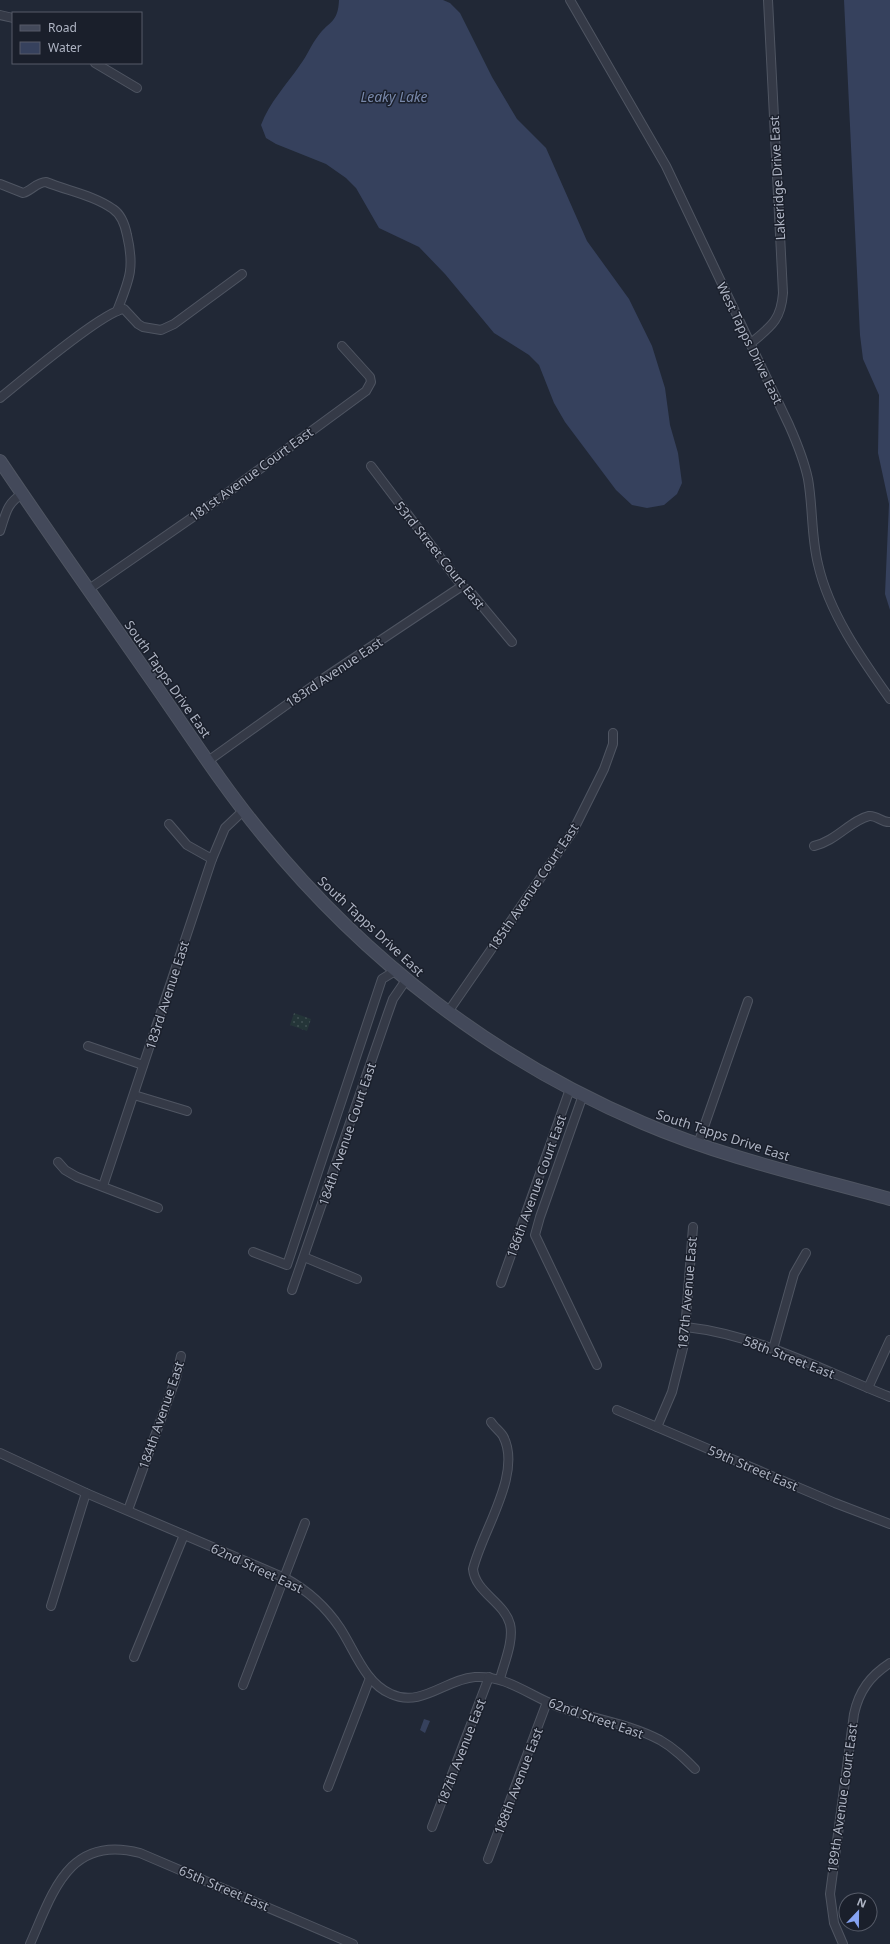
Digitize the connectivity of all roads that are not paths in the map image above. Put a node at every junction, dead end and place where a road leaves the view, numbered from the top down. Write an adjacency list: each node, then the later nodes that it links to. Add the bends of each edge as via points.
1 (570, 0): 10 (street, West Tapps Drive East, via 666,166)
2 (768, 0): 10 (street, Lakeridge Drive East, via 782,297 776,320)
3 (0, 15): 4 (street)
4 (12, 18)
5 (96, 64): 6 (street)
6 (137, 88)
7 (0, 184): 9 (street, via 23,193 32,190 40,182 46,182 90,197 118,212 125,227 132,266)
8 (242, 274): 9 (street, via 162,330 143,327 127,310)
9 (117, 311): 12 (street, via 83,333)
10 (750, 344): 20 (street, West Tapps Drive East, via 801,454 808,478 818,563 827,594 842,624)
11 (342, 346): 18 (street, 181st Avenue Court East, via 370,377 371,382 366,391 219,499)
12 (0, 398)
13 (0, 461): 15 (street, South Tapps Drive East)
14 (371, 466): 17 (street, 53rd Street Court East)
15 (22, 494): 16 (street, via 8,506); 18 (street, South Tapps Drive East)
16 (0, 531)
17 (462, 586): 19 (street, 53rd Street Court East, via 472,594); 22 (street, 183rd Avenue East, via 318,682)
18 (88, 589): 22 (street, South Tapps Drive East)
19 (512, 642)
20 (890, 699)
21 (613, 733): 31 (street, 185th Avenue Court East, via 613,744 604,769 573,831)
22 (208, 760): 23 (street, South Tapps Drive East)
23 (244, 810): 27 (street, 183rd Avenue East, via 225,828); 28 (street, South Tapps Drive East, via 313,892)
24 (890, 822): 26 (street, via 868,817 824,844)
25 (169, 824): 27 (street, via 187,845)
26 (814, 846)
27 (212, 858): 33 (street, 183rd Avenue East)
28 (395, 971): 29 (street, South Tapps Drive East); 44 (street, via 382,979 287,1265)
29 (406, 980): 31 (street, South Tapps Drive East); 46 (street, 184th Avenue Court East, via 393,999)
30 (748, 1001): 38 (street)
31 (448, 1012): 34 (street, South Tapps Drive East, via 505,1051)
32 (88, 1046): 33 (street)
33 (143, 1065): 35 (street, 183rd Avenue East)
34 (570, 1089): 36 (street, South Tapps Drive East); 48 (street, 186th Avenue Court East)
35 (134, 1095): 37 (street); 40 (street, 183rd Avenue East)
36 (583, 1095): 38 (street, South Tapps Drive East, via 643,1123); 53 (street, 186th Avenue Court East, via 535,1235)
37 (187, 1111)
38 (698, 1144): 41 (street, South Tapps Drive East, via 753,1162)
39 (58, 1162): 40 (street, via 77,1177)
40 (102, 1186): 42 (street)
41 (890, 1199)
42 (158, 1208)
43 (693, 1227): 50 (street, 187th Avenue East)
44 (253, 1252)
45 (806, 1253): 52 (street, via 794,1274)
46 (304, 1257): 47 (street); 49 (street, 184th Avenue Court East)
47 (358, 1279)
48 (501, 1283)
49 (292, 1290)
50 (686, 1328): 52 (street, 58th Street East, via 732,1335); 58 (street, 187th Avenue East, via 677,1376)
51 (890, 1340): 54 (street)
52 (773, 1349): 54 (street, 58th Street East)
53 (597, 1365)
54 (868, 1388): 55 (street, 58th Street East)
55 (890, 1397)
56 (617, 1410): 58 (street, 59th Street East)
57 (491, 1422): 71 (street, via 503,1436 509,1453 508,1472 473,1569 475,1580 505,1614 510,1625 508,1648)
58 (657, 1427): 63 (street, 59th Street East, via 841,1506)
59 (0, 1453): 60 (street, 62nd Street East)
60 (86, 1493): 61 (street, 62nd Street East); 66 (street)
61 (125, 1509): 61 (street, 184th Avenue East, via 176,1378 181,1356); 64 (street, 62nd Street East)
62 (305, 1523): 65 (street)
63 (890, 1524)
64 (184, 1535): 65 (street, 62nd Street East); 67 (street)
65 (284, 1578): 70 (street, 62nd Street East, via 309,1593 335,1622); 72 (street)
66 (51, 1606)
67 (134, 1657)
68 (890, 1663): 80 (street, 189th Avenue Court East, via 868,1681 859,1697 854,1714 830,1894 832,1916)
69 (489, 1677): 70 (street, 62nd Street East, via 467,1678 426,1694 406,1698 386,1692); 71 (street, 62nd Street East); 76 (street, 187th Avenue East)
70 (370, 1678): 75 (street)
71 (500, 1679): 73 (street, 62nd Street East)
72 (243, 1685)
73 (547, 1702): 74 (street, 62nd Street East, via 650,1736 675,1750); 77 (street, 188th Avenue East)
74 (695, 1769)
75 (328, 1787)
76 (432, 1827)
77 (488, 1859)
78 (30, 1944): 79 (street, 65th Street East, via 57,1883 75,1863 92,1854 118,1849 140,1853)
79 (352, 1944)
80 (843, 1944)

